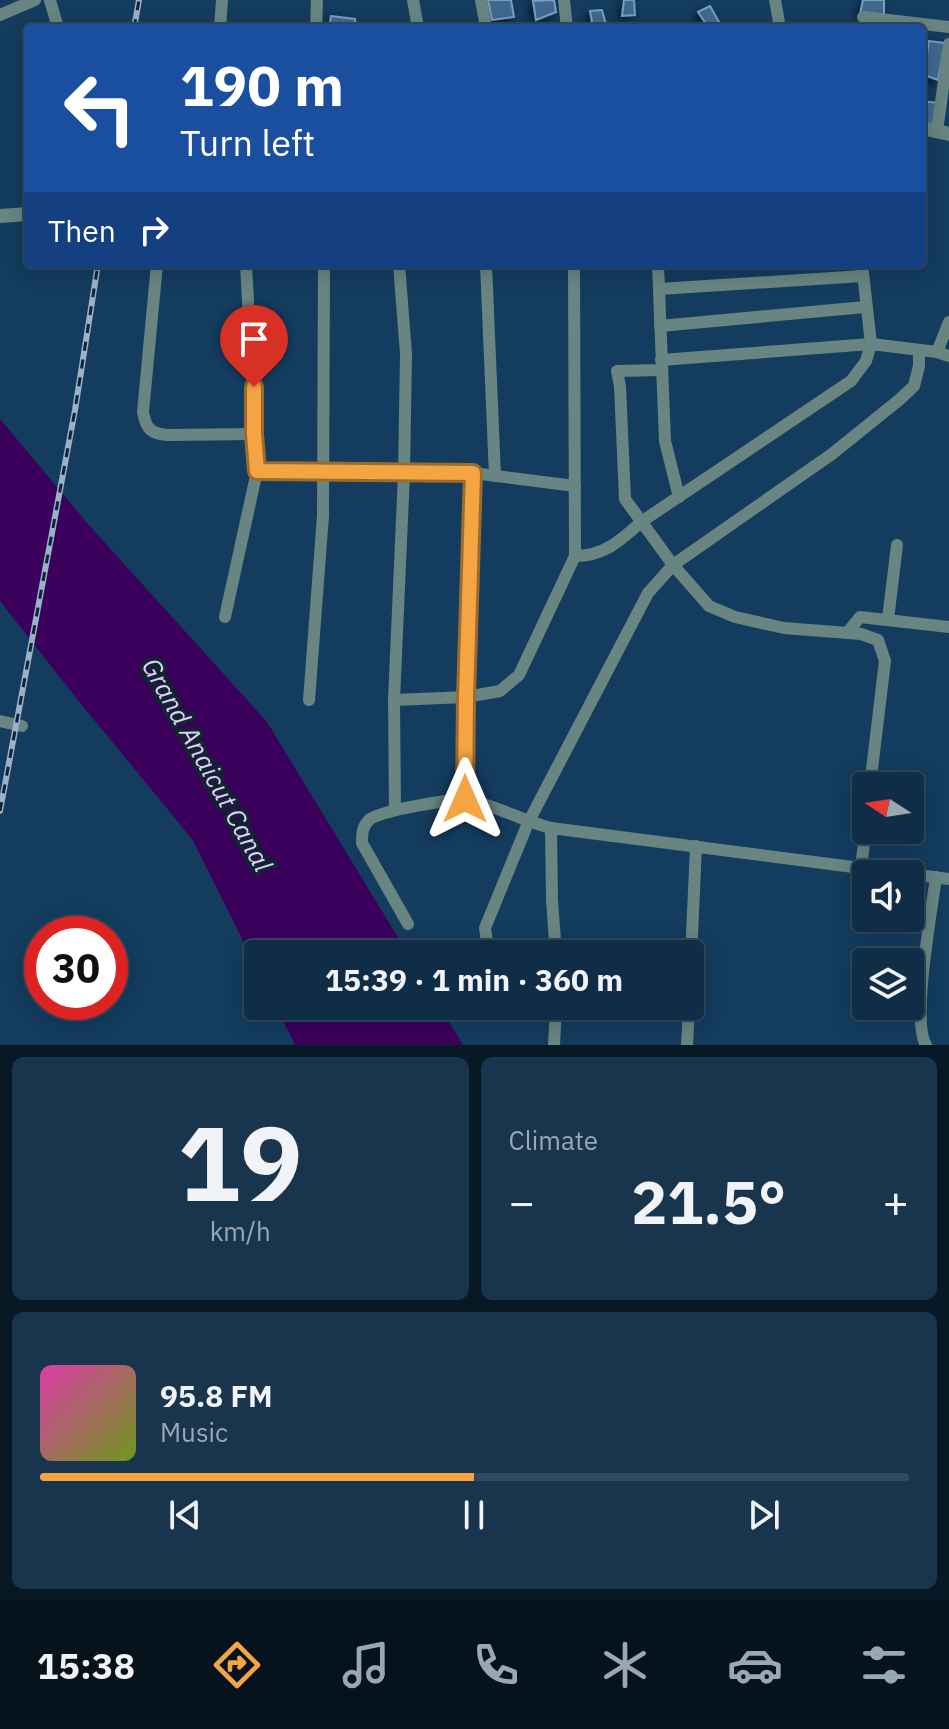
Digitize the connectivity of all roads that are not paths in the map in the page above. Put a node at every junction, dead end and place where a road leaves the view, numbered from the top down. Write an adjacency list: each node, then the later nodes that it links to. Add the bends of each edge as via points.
1 (35, 0): 9 (street)
2 (50, 0): 11 (street)
3 (222, 0): 12 (street)
4 (317, 0): 13 (street)
5 (413, 0): 14 (street)
6 (481, 0): 15 (street)
7 (564, 0): 16 (street)
8 (775, 0): 17 (street)
9 (0, 15)
10 (863, 17): 18 (street)
11 (57, 24)
12 (220, 24)
13 (316, 24)
14 (417, 24)
15 (485, 24)
16 (567, 24)
17 (779, 24)
18 (923, 24)
19 (926, 24): 20 (street)
20 (949, 27)
21 (949, 44): 22 (street)
22 (936, 131)
23 (24, 214): 24 (street)
24 (0, 216)
25 (157, 268): 41 (street, via 146,427 168,435)
26 (246, 268): 41 (street)
27 (324, 268): 43 (street)
28 (399, 268): 45 (street, via 406,354)
29 (486, 268): 46 (street)
30 (574, 268): 47 (street)
31 (658, 268): 33 (street)
32 (863, 270): 33 (street); 34 (street)
33 (659, 289): 36 (street)
34 (865, 307): 36 (street); 37 (street)
35 (949, 322): 39 (street)
36 (660, 326): 40 (street)
37 (871, 344): 38 (street); 40 (street); 48 (street, via 851,381)
38 (919, 350): 39 (street); 52 (street, via 914,386 899,400 832,454)
39 (943, 354)
40 (662, 365): 48 (street, via 665,441); 49 (street, via 617,371 625,499)
41 (254, 434): 42 (street)
42 (257, 471): 43 (street); 53 (street)
43 (323, 473): 45 (street); 58 (street)
44 (473, 473): 45 (street); 46 (street); 57 (street)
45 (404, 474): 59 (street)
46 (495, 476): 47 (street)
47 (575, 486): 51 (street)
48 (679, 497): 49 (street)
49 (641, 522): 51 (street, via 609,550); 52 (street)
50 (897, 545): 54 (street)
51 (575, 556): 57 (street, via 519,675 500,691)
52 (673, 565): 56 (street, via 709,606 735,617); 65 (street, via 648,593)
53 (225, 617)
54 (888, 619): 55 (street); 56 (street, via 860,617)
55 (949, 627)
56 (847, 633): 62 (street, via 878,640 885,661)
57 (466, 697): 59 (street); 63 (street)
58 (309, 700)
59 (394, 700): 64 (street)
60 (0, 721): 61 (street)
61 (22, 726)
62 (872, 772)
63 (465, 799): 64 (street); 65 (street)
64 (395, 809): 70 (street, via 370,818 362,843)
65 (528, 823): 66 (street); 71 (street, via 485,928)
66 (551, 828): 67 (street); 72 (street)
67 (696, 846): 68 (street); 73 (street)
68 (852, 868)
69 (942, 878): 76 (street, via 922,993)
70 (408, 924)
71 (487, 940)
72 (555, 940)
73 (692, 940)
74 (555, 1020): 77 (street)
75 (688, 1020): 78 (street)
76 (924, 1044)
77 (554, 1045)
78 (687, 1045)

